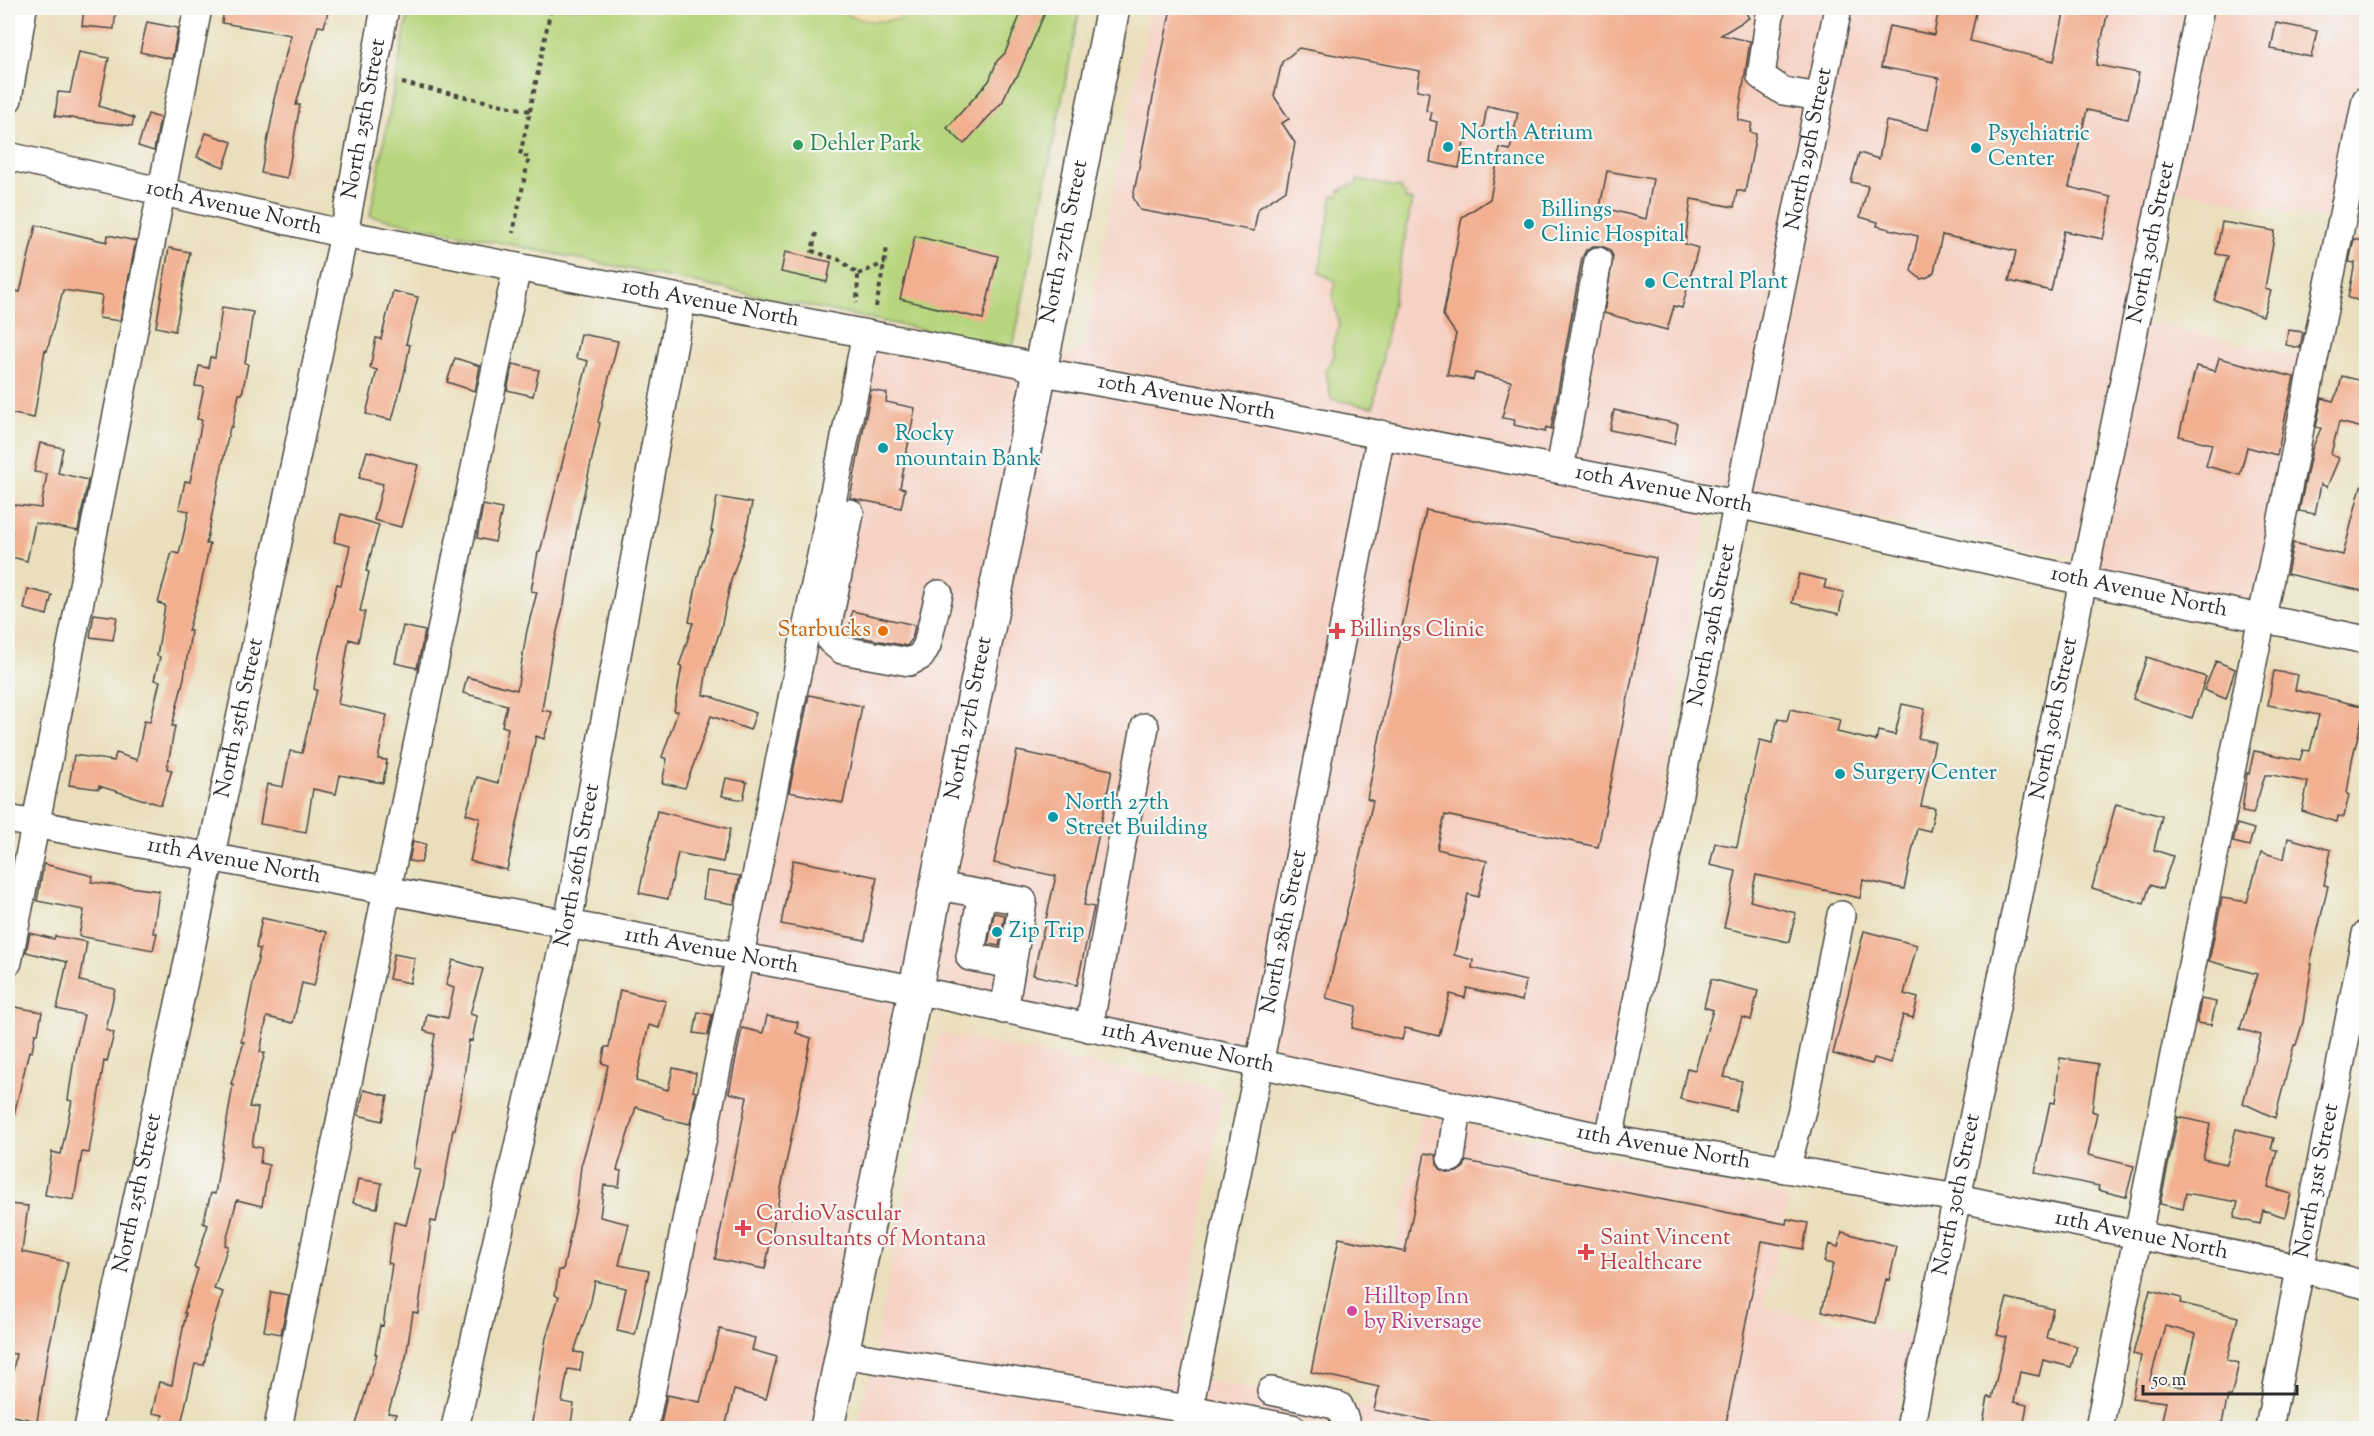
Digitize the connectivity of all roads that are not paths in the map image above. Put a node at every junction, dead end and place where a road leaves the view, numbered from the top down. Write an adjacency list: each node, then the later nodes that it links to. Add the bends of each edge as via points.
1 (23, 8): 9 (street)
2 (198, 8): 12 (street)
3 (385, 8): 13 (street, North 25th Street)
4 (1113, 8): 18 (main road, North 27th Street)
5 (1771, 8): 8 (street, via 1761,76 1784,91)
6 (1838, 8): 8 (street, North 29th Street)
7 (2200, 8): 23 (street, North 30th Street)
8 (1820, 97): 21 (street, North 29th Street)
9 (8, 99)
10 (2367, 100): 25 (street)
11 (8, 156): 12 (street, 10th Avenue North)
12 (161, 192): 13 (street, 10th Avenue North); 29 (street)
13 (344, 234): 15 (street, 10th Avenue North); 30 (street, North 25th Street)
14 (1598, 261): 20 (street)
15 (517, 267): 16 (street, 10th Avenue North); 32 (street)
16 (682, 299): 17 (street, 10th Avenue North); 35 (street, North 26th Street)
17 (866, 334): 18 (street, 10th Avenue North, via 1019,363); 37 (street)
18 (1038, 371): 19 (street, 10th Avenue North); 31 (main road, North 27th Street)
19 (1381, 435): 20 (street, 10th Avenue North); 43 (street, North 28th Street)
20 (1560, 469): 21 (street, 10th Avenue North)
21 (1737, 504): 23 (street, 10th Avenue North); 45 (street, North 29th Street)
22 (850, 513): 24 (street, via 828,625 831,641 842,650 909,662 921,656 927,645)
23 (2083, 581): 25 (street, 10th Avenue North); 48 (street, North 30th Street)
24 (939, 594)
25 (2262, 618): 26 (street, 10th Avenue North); 49 (street)
26 (2367, 640)
27 (1145, 727): 42 (street)
28 (8, 819): 29 (street, 11th Avenue North)
29 (35, 824): 30 (street, 11th Avenue North); 38 (street)
30 (211, 858): 32 (street, 11th Avenue North); 55 (street, North 25th Street)
31 (937, 886): 33 (street); 40 (main road, North 27th Street)
32 (387, 891): 35 (street, 11th Avenue North); 56 (street)
33 (982, 894): 39 (street, via 1023,901); 39 (street, via 970,957)
34 (1841, 915): 47 (street, via 1803,1106)
35 (568, 923): 37 (street, 11th Avenue North); 57 (street, North 26th Street)
36 (2367, 934): 50 (street, North 31st Street)
37 (739, 958): 40 (street, 11th Avenue North); 58 (street)
38 (8, 963)
39 (1012, 965): 41 (street)
40 (916, 991): 41 (street, 11th Avenue North); 52 (main road, North 27th Street)
41 (1004, 1010): 42 (street, 11th Avenue North)
42 (1089, 1028): 43 (street, 11th Avenue North)
43 (1259, 1065): 44 (street, 11th Avenue North); 54 (street, North 28th Street)
44 (1458, 1107): 45 (street, 11th Avenue North); 46 (street)
45 (1609, 1139): 47 (street, 11th Avenue North)
46 (1451, 1158)
47 (1786, 1169): 48 (street, 11th Avenue North)
48 (1958, 1197): 49 (street, 11th Avenue North); 62 (street, North 30th Street)
49 (2138, 1234): 50 (street, 11th Avenue North); 63 (street)
50 (2299, 1268): 51 (street, 11th Avenue North); 64 (street, North 31st Street)
51 (2367, 1286)
52 (842, 1354): 54 (street); 59 (main road, North 27th Street)
53 (1271, 1391): 61 (street, via 1339,1406)
54 (1187, 1419): 60 (street)
55 (88, 1428)
56 (278, 1428)
57 (455, 1428)
58 (644, 1428)
59 (827, 1428)
60 (1292, 1428)
61 (1344, 1428)
62 (1911, 1428)
63 (2099, 1428)
64 (2268, 1428)

